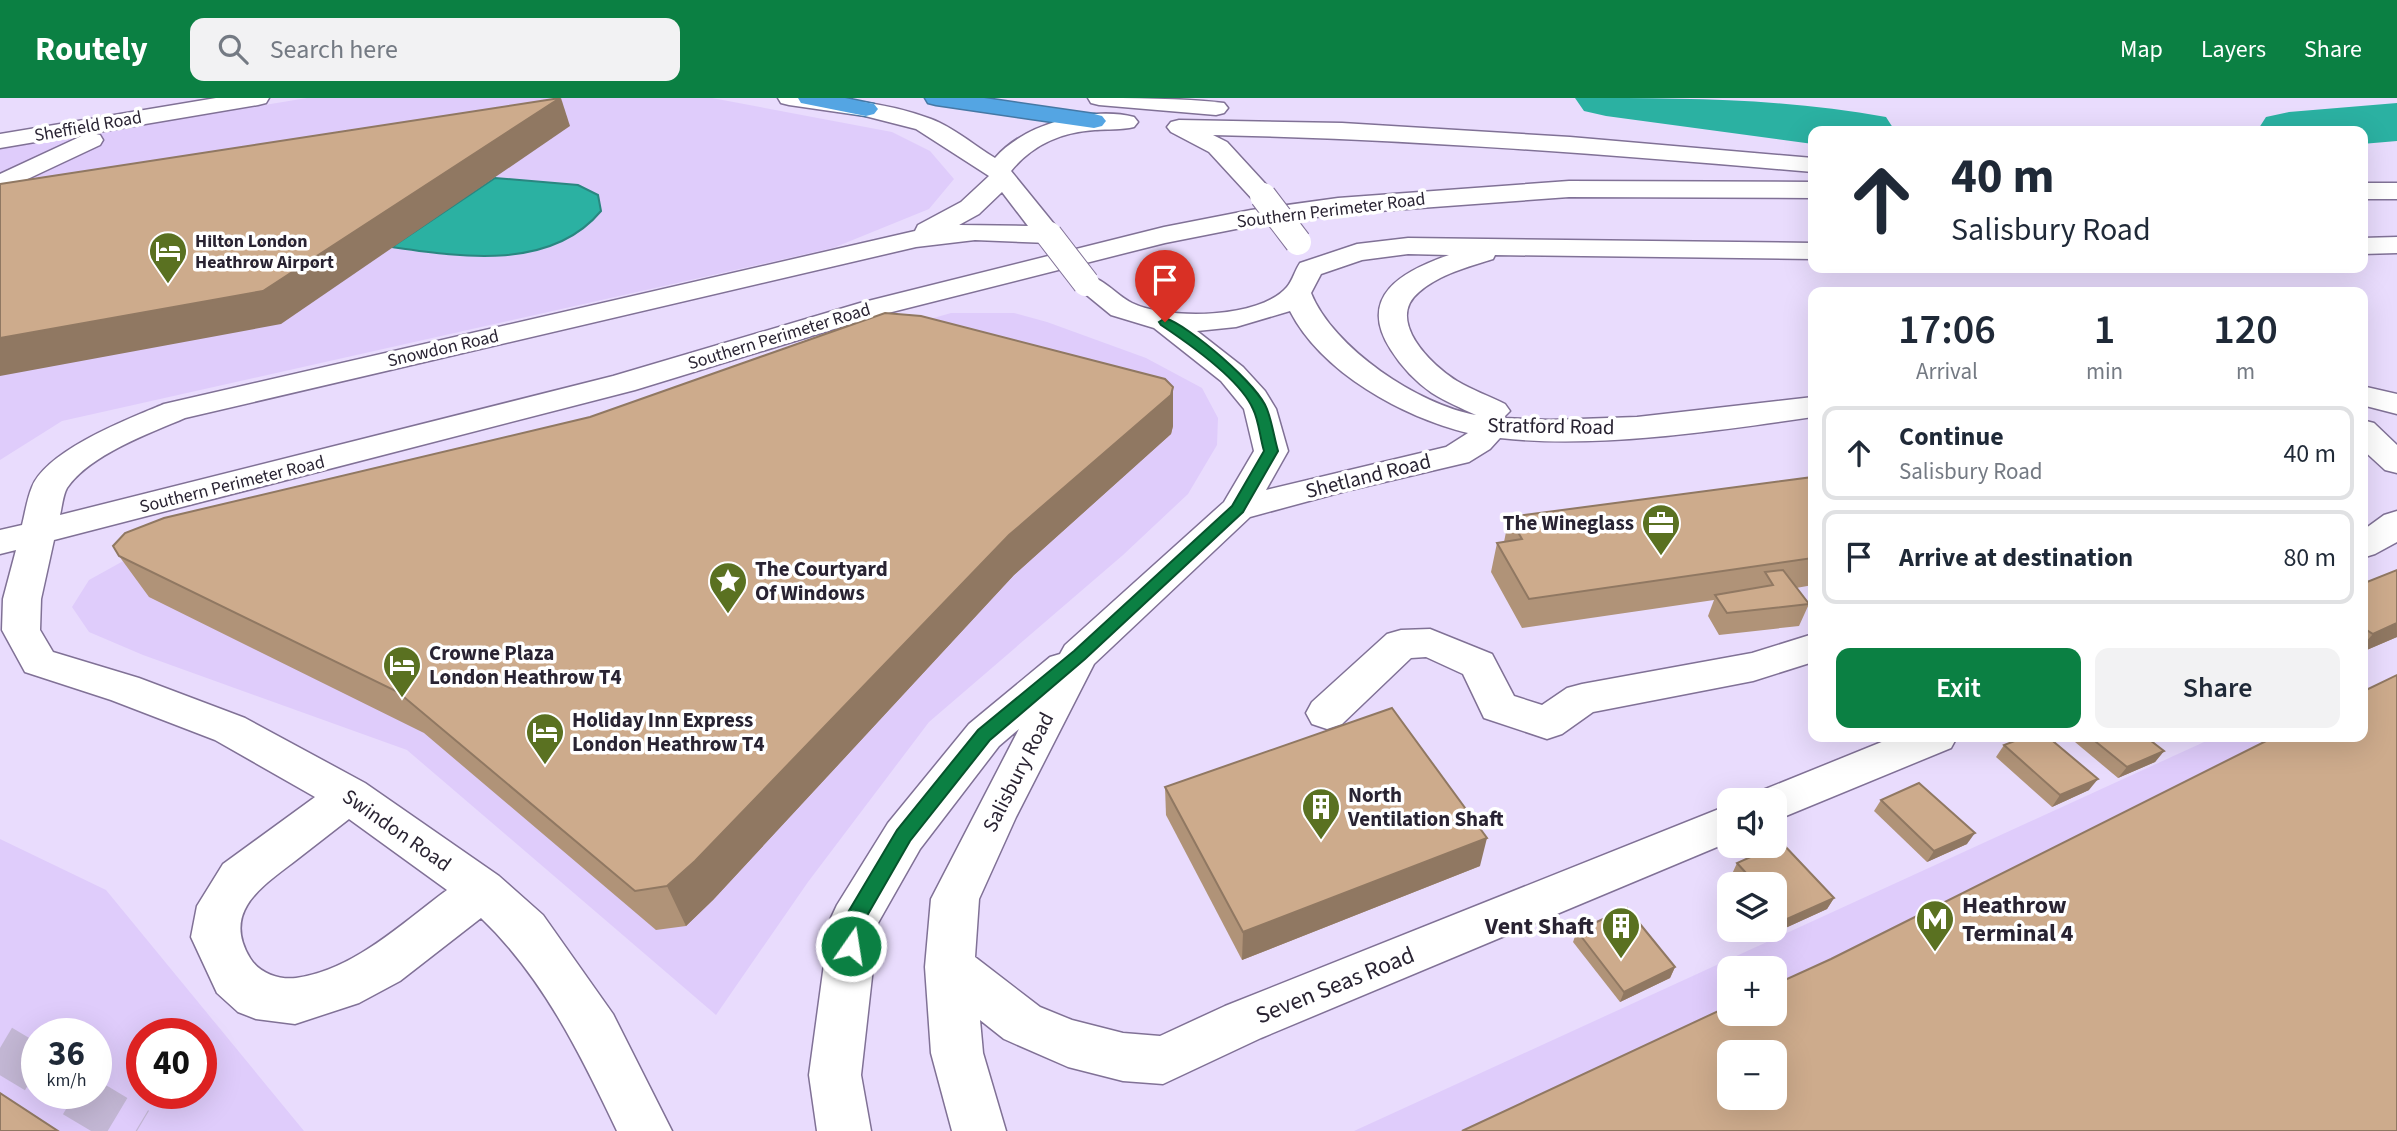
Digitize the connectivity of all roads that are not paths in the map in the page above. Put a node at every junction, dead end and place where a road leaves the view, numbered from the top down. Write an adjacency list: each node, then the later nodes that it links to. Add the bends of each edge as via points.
1 (258, 98): 7 (street, Sheffield Road)
2 (789, 98): 5 (street)
3 (809, 98): 5 (highway)
4 (936, 98): 6 (highway)
5 (866, 109): 12 (street, via 924,124)
6 (1097, 109): 8 (street, via 1135,122); 10 (street, via 1449,129); 12 (street, Snowdon Road, via 1027,141)
7 (172, 111): 9 (street, Sheffield Road); 13 (street, via 76,146)
8 (1179, 127): 10 (street, via 1342,130); 25 (street, Stratford Road, bridge, via 1219,147 1263,196 1298,242)
9 (0, 141)
10 (1570, 144): 11 (street)
11 (1808, 164)
12 (1000, 175): 19 (street); 20 (street, Snowdon Road, via 970,208)
13 (0, 184)
14 (1569, 189): 15 (street, Southern Perimeter Road); 18 (street, Southern Perimeter Road); 40 (street, Southern Perimeter Road, via 1338,206 1164,234 870,309 624,383)
15 (1808, 190)
16 (2368, 191): 17 (street)
17 (2397, 191)
18 (1808, 205)
19 (1049, 235): 20 (street, Snowdon Road, via 977,233); 26 (street, bridge, via 1086,283 1122,310)
20 (903, 241): 40 (street, Snowdon Road, via 175,411 133,428 70,465 49,487)
21 (2397, 245): 22 (street)
22 (2368, 246)
23 (1506, 247): 24 (street); 25 (street, via 1408,246 1357,252); 33 (street, via 1424,276 1402,291 1391,309 1391,326 1420,367 1444,386 1494,411)
24 (1808, 251)
25 (1304, 281): 26 (street, via 1272,308 1254,314); 32 (street, Stratford Road, via 1304,314 1347,359 1406,400)
26 (1165, 322): 38 (street, Salisbury Road, via 1232,373 1260,407 1271,451)
27 (2368, 397): 28 (street)
28 (2397, 404)
29 (1808, 408): 31 (street, Stratford Road)
30 (1808, 413): 31 (street)
31 (1761, 415): 33 (street, Stratford Road)
32 (1491, 428): 33 (street, Stratford Road); 38 (street, Shetland Road, via 1457,454)
33 (1571, 430)
34 (2368, 431): 36 (street)
35 (2368, 435): 37 (street)
36 (2397, 439)
37 (2397, 463)
38 (1238, 509): 43 (street, Salisbury Road)
39 (2397, 523): 41 (street)
40 (18, 538): 44 (street, Swindon Road)
41 (2368, 543)
42 (1808, 650): 45 (street, via 1754,667 1582,699 1547,723 1499,707 1478,664 1430,643 1401,644)
43 (1079, 655): 51 (street, Salisbury Road, via 956,899); 53 (street, via 984,735 904,836 854,919 835,1075)
44 (19, 658): 47 (street, Swindon Road, via 125,689 230,729)
45 (1327, 713)
46 (1924, 742): 48 (street)
47 (349, 795): 50 (street, Swindon Road); 50 (street, via 239,878 221,906 215,937 234,977 256,996 295,1001 341,987 383,965)
48 (1787, 799)
49 (1717, 828): 51 (street, Seven Seas Road, via 1243,1022 1163,1060 1123,1057 1068,1043 1022,1023)
50 (482, 890): 52 (street, Swindon Road, via 526,930 587,1020)
51 (950, 967): 54 (street, Salisbury Road, via 957,1052)
52 (645, 1131)
53 (844, 1131)
54 (979, 1131)

